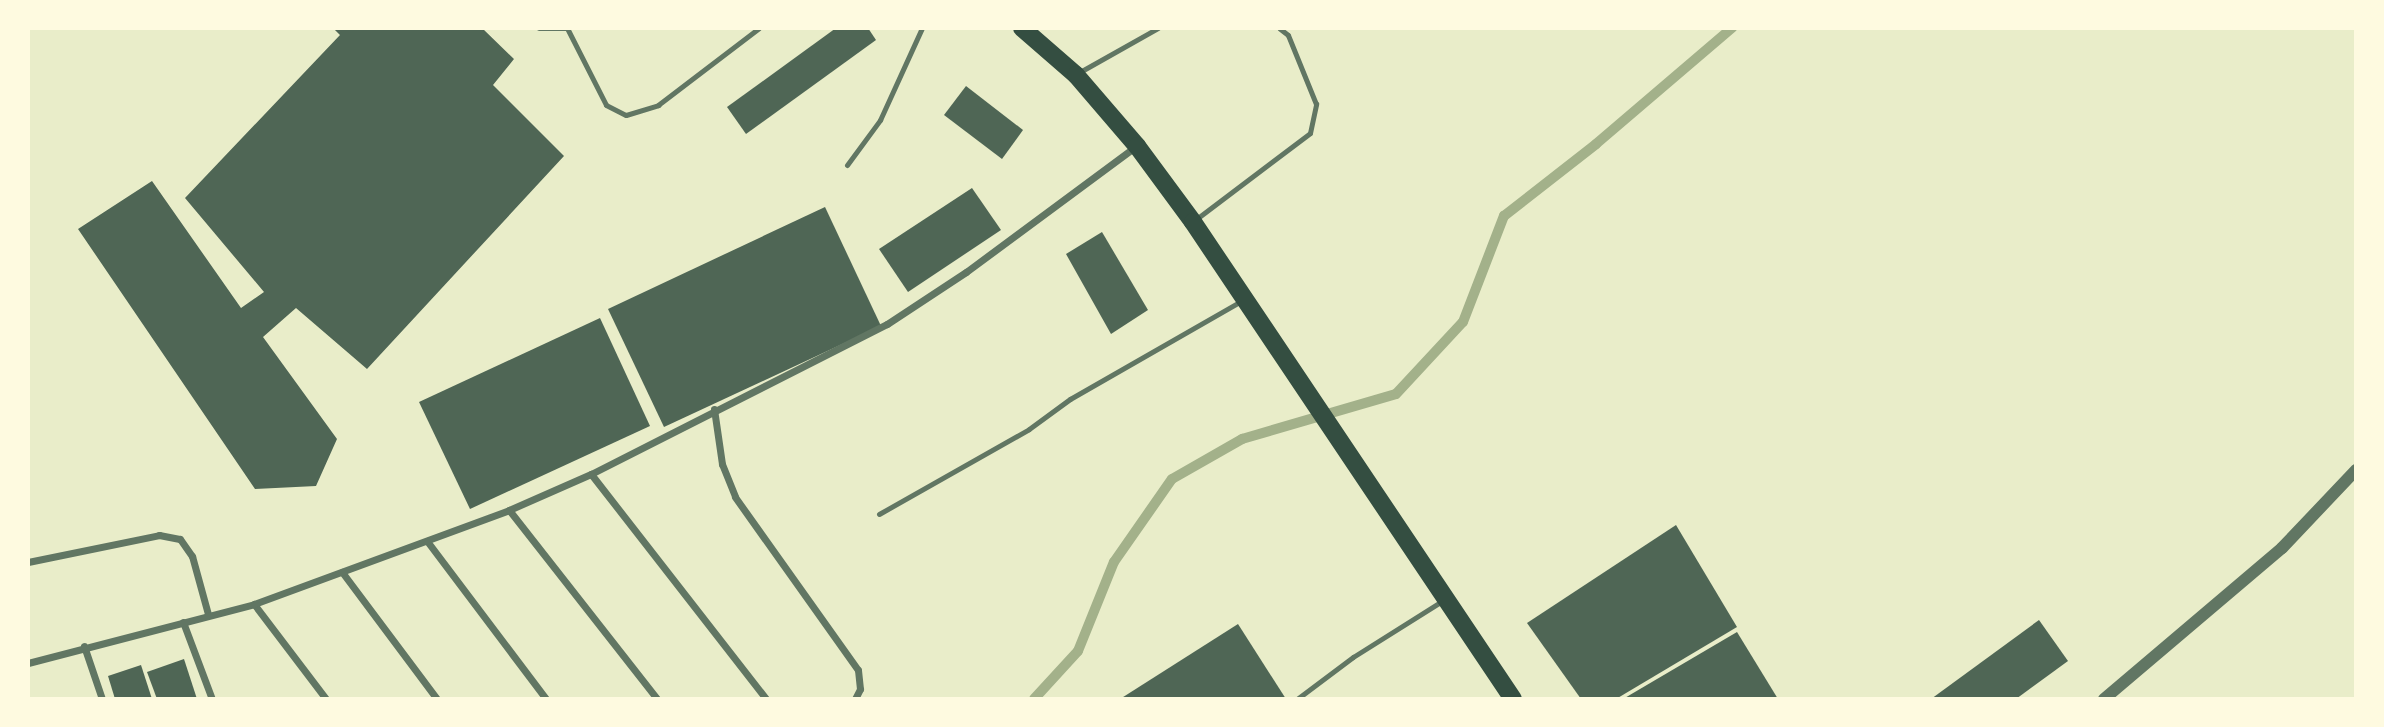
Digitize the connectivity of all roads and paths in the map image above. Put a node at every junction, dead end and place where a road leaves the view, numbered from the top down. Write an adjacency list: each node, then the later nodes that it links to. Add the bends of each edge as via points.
1 (539, 28): 2 (lane)
2 (568, 28): 3 (lane, via 607,105 626,114 658,105)
3 (759, 28)
4 (922, 28): 10 (lane, via 880,120)
5 (1022, 28): 8 (main road)
6 (1158, 28): 8 (lane)
7 (1279, 28): 11 (lane, via 1288,35 1316,104 1310,132)
8 (1076, 75): 9 (main road)
9 (1137, 146): 11 (main road); 13 (street, via 887,324)
10 (847, 165)
11 (1193, 222): 12 (main road)
12 (1244, 299): 17 (lane); 21 (main road)
13 (714, 409): 15 (street); 34 (street, via 722,464 735,497 858,670 860,688)
14 (2356, 470): 37 (street, via 2282,548)
15 (591, 474): 16 (street); 33 (street)
16 (509, 510): 18 (street); 32 (street)
17 (879, 514)
18 (427, 541): 20 (street); 31 (street)
19 (28, 562): 23 (street, via 147,537 180,539 192,556)
20 (342, 572): 22 (street); 30 (street)
21 (1444, 600): 35 (lane, via 1353,657); 36 (main road)
22 (254, 604): 23 (street); 29 (street)
23 (208, 614): 24 (street)
24 (183, 622): 25 (street); 28 (street)
25 (84, 646): 26 (street); 27 (street)
26 (28, 663)
27 (102, 699)
28 (212, 699)
29 (326, 699)
30 (437, 699)
31 (546, 699)
32 (657, 699)
33 (766, 699)
34 (855, 699)
35 (1297, 699)
36 (1513, 699)
37 (2104, 699)

